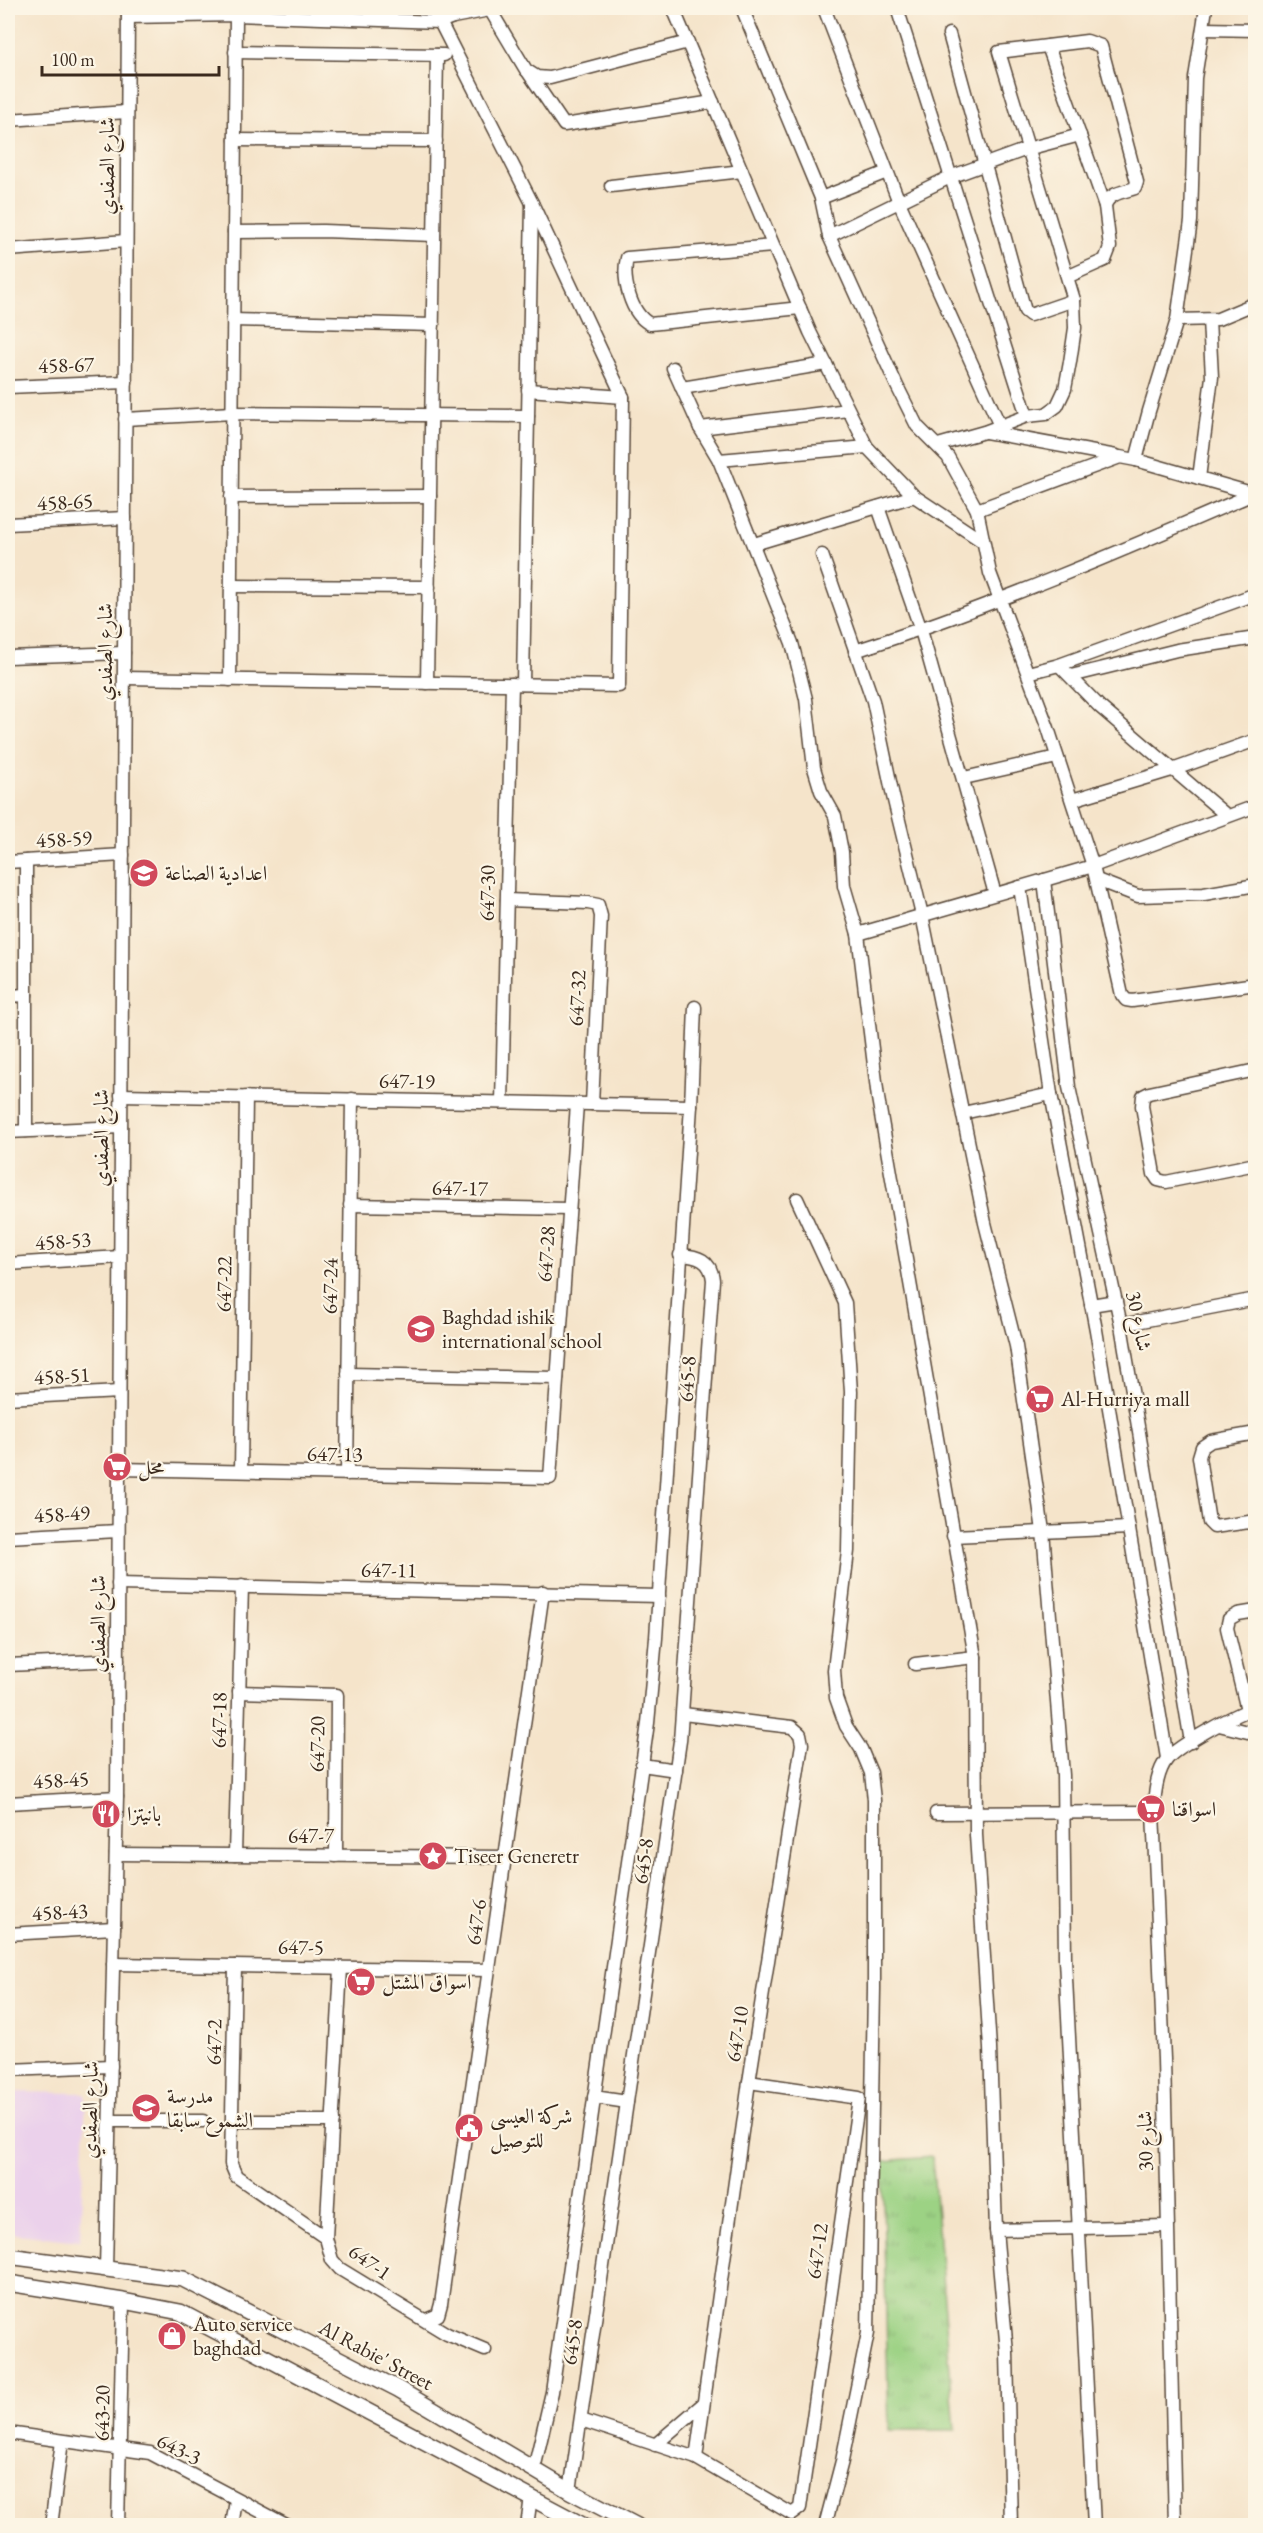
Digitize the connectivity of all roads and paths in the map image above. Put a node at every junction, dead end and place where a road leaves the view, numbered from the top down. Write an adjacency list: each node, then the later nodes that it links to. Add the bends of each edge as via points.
1 (493, 8): 8 (street); 19 (street)
2 (673, 8): 14 (street)
3 (742, 8): 32 (street)
4 (824, 8): 29 (street)
5 (897, 8): 30 (street)
6 (1206, 8): 11 (street)
7 (128, 12): 9 (street); 21 (street, شارع الصفدي)
8 (454, 12): 10 (street)
9 (236, 15): 10 (street); 16 (street)
10 (440, 22): 18 (street)
11 (1204, 29): 12 (street); 47 (street, via 1195,78 1191,221)
12 (1256, 30)
13 (949, 34): 27 (street)
14 (688, 42): 19 (street, via 550,78 537,77); 20 (street)
15 (1048, 46): 23 (street); 26 (street, via 999,52); 35 (street, via 1087,40 1101,46 1137,182 1135,188 1112,195)
16 (235, 52): 17 (street); 24 (street)
17 (437, 55): 18 (street); 25 (street)
18 (457, 55): 34 (street)
19 (526, 70): 20 (street, via 564,125)
20 (713, 102): 28 (street)
21 (127, 112): 22 (street); 39 (street, شارع الصفدي)
22 (8, 120)
23 (1080, 135): 26 (street); 35 (street)
24 (235, 140): 25 (street); 36 (street)
25 (436, 141): 37 (street)
26 (1027, 149): 27 (street); 42 (street)
27 (985, 164): 30 (street); 43 (street, via 1025,311 1030,315)
28 (742, 171): 31 (street); 40 (street)
29 (887, 171): 32 (street); 33 (street)
30 (950, 177): 33 (street); 61 (street)
31 (611, 186)
32 (821, 198): 38 (street)
33 (899, 202): 38 (street); 63 (street)
34 (532, 203): 55 (street, 647-30); 56 (street)
35 (1105, 206): 42 (street, via 1110,247 1105,260)
36 (234, 232): 37 (street); 46 (street)
37 (434, 235): 49 (street)
38 (830, 236): 66 (street, via 917,426)
39 (126, 242): 41 (street); 52 (street, شارع الصفدي)
40 (774, 246): 45 (street); 45 (street, via 627,258 625,269 636,311 650,324)
41 (8, 250)
42 (1067, 277): 43 (street)
43 (1074, 300): 61 (street, via 1075,328 1065,389 1057,406 1046,414)
44 (1256, 303): 48 (street)
45 (800, 308): 50 (street)
46 (233, 320): 49 (street); 58 (street)
47 (1177, 320): 48 (street); 70 (street)
48 (1209, 320): 71 (street, via 1212,377)
49 (433, 325): 59 (street)
50 (825, 364): 54 (street); 57 (street)
51 (673, 368): 54 (street)
52 (126, 382): 53 (street, 458-67); 62 (street, شارع الصفدي)
53 (8, 387)
54 (682, 388): 64 (street)
55 (528, 390): 56 (street); 60 (street, 647-30)
56 (623, 397): 98 (street, via 619,686)
57 (848, 410): 64 (street); 67 (street)
58 (232, 414): 59 (street); 62 (street); 75 (street)
59 (431, 414): 60 (street); 73 (street)
60 (528, 416): 98 (street, 647-30)
61 (1027, 416): 63 (street)
62 (125, 419): 78 (street, شارع الصفدي)
63 (1000, 426): 65 (street)
64 (700, 428): 69 (street)
65 (984, 432): 66 (street); 68 (street)
66 (938, 445): 77 (street, via 955,467)
67 (867, 447): 69 (street); 74 (street)
68 (1120, 457): 70 (street); 77 (street)
69 (719, 460): 81 (street)
70 (1136, 460): 71 (street)
71 (1199, 478): 72 (street)
72 (1254, 494): 86 (street)
73 (430, 496): 75 (street); 84 (street)
74 (914, 496): 76 (street); 80 (street)
75 (231, 497): 83 (street)
76 (878, 507): 81 (street); 87 (street)
77 (977, 510): 80 (street)
78 (125, 518): 79 (street, 458-65); 90 (street, شارع الصفدي)
79 (8, 524)
80 (982, 541): 86 (street)
81 (754, 544): 117 (street, via 792,643 806,699 814,768 835,816 844,886)
82 (822, 555): 89 (street)
83 (231, 586): 84 (street); 96 (street)
84 (429, 587): 97 (street)
85 (1256, 594): 92 (street)
86 (999, 600): 87 (street); 93 (street)
87 (921, 630): 89 (street); 102 (street)
88 (1256, 638): 94 (street, via 1177,650)
89 (855, 651): 116 (street, via 873,701)
90 (124, 653): 91 (street); 95 (street, شارع الصفدي)
91 (8, 657)
92 (1059, 665): 93 (street); 94 (street)
93 (1028, 673): 100 (street)
94 (1071, 676): 101 (street, via 1100,707)
95 (124, 678): 96 (street); 106 (street, شارع الصفدي)
96 (230, 680): 97 (street)
97 (427, 683): 98 (street)
98 (517, 684): 115 (street, 647-30)
99 (1256, 740): 101 (street)
100 (1057, 756): 102 (street); 103 (street)
101 (1175, 769): 103 (street); 105 (street)
102 (964, 778): 114 (street)
103 (1072, 800): 109 (street)
104 (1256, 806): 105 (street)
105 (1226, 815): 109 (street)
106 (123, 855): 107 (street, 458-59); 124 (street, شارع الصفدي)
107 (26, 861): 108 (street, 458-59); 119 (street)
108 (8, 862)
109 (1093, 866): 110 (street); 111 (street)
110 (1044, 880): 113 (street); 143 (street, شارع 30, via 1069,1087)
111 (1097, 880): 112 (street, via 1138,896 1204,894); 118 (street, via 1126,1000)
112 (1256, 885)
113 (1020, 887): 114 (street); 123 (street, شارع 30)
114 (995, 894): 116 (street)
115 (507, 900): 127 (street, 647-30); 129 (street, 647-32, via 598,905 601,916)
116 (922, 915): 117 (street); 131 (street)
117 (858, 934): 159 (street, via 878,1098)
118 (1256, 984)
119 (26, 995): 120 (street); 133 (street)
120 (8, 996)
121 (695, 1007): 130 (street, 645-8)
122 (1256, 1070): 135 (street, via 1149,1093 1143,1096 1142,1106 1158,1180 1166,1182)
123 (1051, 1094): 131 (street); 144 (street, شارع 30)
124 (121, 1095): 125 (street, 647-19); 132 (street, شارع الصفدي)
125 (246, 1097): 126 (street, 647-19); 152 (street, 647-22)
126 (352, 1099): 127 (street, 647-19); 137 (street, 647-24)
127 (502, 1102): 128 (street, 647-19)
128 (577, 1104): 129 (street, 647-19); 138 (street, 647-28)
129 (592, 1104): 130 (street, 647-19)
130 (691, 1106): 139 (street, 645-8)
131 (963, 1113): 158 (street, via 1016,1346)
132 (121, 1127): 133 (street); 140 (street, شارع الصفدي)
133 (26, 1131): 134 (street)
134 (8, 1132)
135 (1256, 1164)
136 (797, 1199): 235 (street, via 845,1303 851,1392 848,1551 834,1670 836,1698 871,1773 874,1800 868,2334)
137 (350, 1205): 138 (street, 647-17); 146 (street, 647-24)
138 (569, 1209): 147 (street, 647-28)
139 (680, 1255): 164 (street, 645-8); 172 (street, 645-8, via 705,1261 713,1280)
140 (120, 1257): 141 (street, 458-53); 148 (street, شارع الصفدي)
141 (8, 1264)
142 (1256, 1299): 145 (street)
143 (1116, 1301): 144 (street); 145 (street, شارع 30)
144 (1091, 1305): 156 (street, شارع 30)
145 (1121, 1325): 175 (street, شارع 30)
146 (348, 1374): 147 (street); 153 (street, 647-24)
147 (557, 1378): 154 (street, 647-28)
148 (119, 1392): 149 (street, 458-51); 151 (street, شارع الصفدي)
149 (8, 1398)
150 (1256, 1433): 155 (street, via 1211,1441 1202,1447 1199,1457 1209,1522 1214,1527 1224,1527)
151 (119, 1468): 152 (street, 647-13); 157 (street, شارع الصفدي)
152 (241, 1471): 153 (street, 647-13)
153 (347, 1474): 154 (street, 647-13)
154 (550, 1478)
155 (1256, 1521)
156 (1129, 1528): 158 (street); 176 (street, شارع 30)
157 (118, 1531): 160 (street, 458-49); 161 (street, شارع الصفدي)
158 (1042, 1531): 159 (street); 182 (street)
159 (953, 1536): 166 (street)
160 (8, 1537)
161 (118, 1584): 162 (street, 647-11); 167 (street, شارع الصفدي)
162 (242, 1586): 163 (street, 647-11); 170 (street, 647-18)
163 (543, 1592): 164 (street, 647-11); 188 (street, 647-6)
164 (659, 1596): 177 (street, 645-8)
165 (1256, 1611): 171 (street, via 1229,1619 1227,1628)
166 (975, 1657): 168 (street); 184 (street)
167 (118, 1660): 169 (street); 179 (street, شارع الصفدي)
168 (915, 1664)
169 (8, 1665)
170 (239, 1692): 186 (street, 647-18); 187 (street, 647-20, via 337,1695)
171 (1251, 1709): 173 (street)
172 (683, 1714): 178 (street, 645-8); 197 (street, 647-10, via 792,1727 800,1734 802,1744)
173 (1219, 1725): 174 (street); 175 (street)
174 (1256, 1734)
175 (1191, 1742): 176 (street)
176 (1167, 1758): 181 (street, شارع 30, via 1157,1780)
177 (642, 1765): 178 (street); 198 (street, 645-8)
178 (676, 1770): 199 (street, 645-8)
179 (117, 1797): 180 (street, 458-45); 185 (street, شارع الصفدي)
180 (8, 1803)
181 (1153, 1812): 182 (street); 205 (street, شارع 30, via 1164,2059)
182 (1063, 1813): 184 (street); 207 (street, via 1065,1959)
183 (936, 1814): 184 (street)
184 (976, 1815): 206 (street)
185 (116, 1854): 186 (street, 647-7); 189 (street, شارع الصفدي)
186 (235, 1855): 187 (street, 647-7)
187 (336, 1856): 188 (street, 647-7)
188 (505, 1857): 194 (street, 647-6)
189 (114, 1928): 190 (street, 458-43); 191 (street, شارع الصفدي)
190 (8, 1934)
191 (113, 1964): 192 (street, 647-5); 195 (street, شارع الصفدي)
192 (235, 1966): 193 (street, 647-5); 202 (street, 647-2)
193 (341, 1968): 194 (street, 647-5); 203 (street)
194 (489, 1970): 213 (street, 647-6, via 441,2304 438,2315)
195 (111, 2066): 196 (street); 200 (street, شارع الصفدي)
196 (8, 2070)
197 (749, 2082): 215 (street, 647-10); 226 (street, 647-12, via 859,2098 800,2508)
198 (594, 2097): 199 (street); 222 (street, 645-8, via 552,2391)
199 (627, 2102): 216 (street, 645-8)
200 (110, 2121): 201 (street); 210 (street, شارع الصفدي)
201 (203, 2121)
202 (232, 2121): 203 (street); 204 (street, 647-2, via 231,2164 236,2176)
203 (333, 2121): 208 (street)
204 (247, 2184): 208 (street, 647-1)
205 (1166, 2226): 207 (street); 238 (street, شارع 30)
206 (996, 2230): 207 (street); 236 (street, via 1007,2352)
207 (1079, 2230): 237 (street)
208 (326, 2238): 213 (street, 647-1, via 332,2260 340,2269)
209 (8, 2256): 210 (main road, Al Rabie' Street)
210 (106, 2269): 222 (main road, Al Rabie' Street, via 183,2279 398,2389)
211 (8, 2283): 212 (main road)
212 (123, 2301): 220 (street, 643-20); 224 (main road, via 180,2312)
213 (426, 2320): 214 (street, 647-1)
214 (484, 2350)
215 (703, 2404): 219 (street); 221 (street, 647-10)
216 (581, 2420): 219 (street); 223 (street, 645-8)
217 (8, 2433): 218 (street, 643-3)
218 (62, 2441): 220 (street, 643-3); 228 (street)
219 (655, 2445): 221 (street)
220 (121, 2449): 225 (street, 643-3, via 150,2453); 229 (street, 643-20)
221 (696, 2458): 226 (street)
222 (534, 2469): 223 (main road, Al Rabie' Street)
223 (570, 2491): 234 (main road, Al Rabie' Street)
224 (531, 2497): 227 (main road); 232 (street)
225 (236, 2500): 230 (street); 231 (street, 643-3)
226 (794, 2518)
227 (561, 2520): 233 (main road)
228 (51, 2526)
229 (118, 2526)
230 (232, 2526)
231 (288, 2526)
232 (527, 2526)
233 (584, 2526)
234 (636, 2526)
235 (825, 2526)
236 (1011, 2526)
237 (1094, 2526)
238 (1175, 2526)

